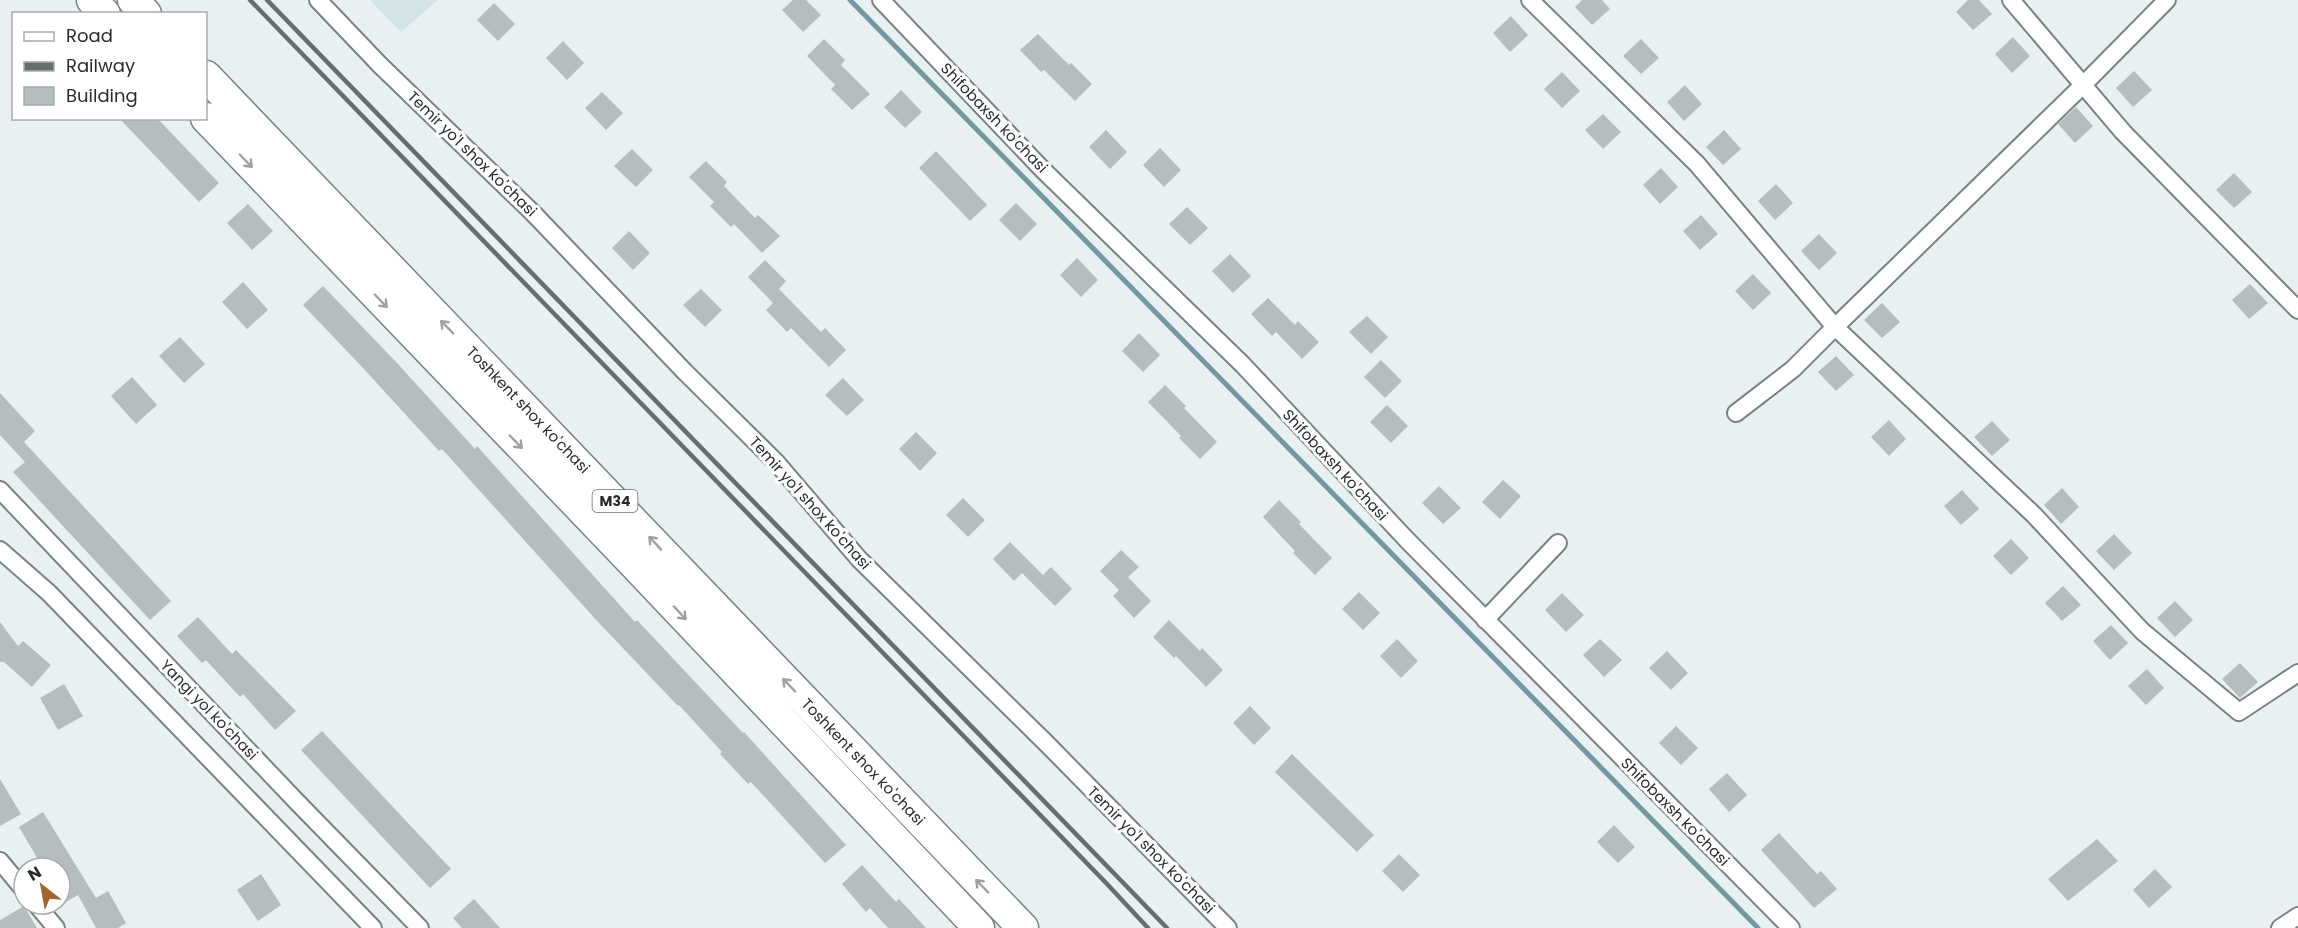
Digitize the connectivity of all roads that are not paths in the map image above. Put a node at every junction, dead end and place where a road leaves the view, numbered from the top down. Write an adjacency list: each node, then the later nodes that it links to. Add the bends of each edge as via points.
1 (92, 0): 8 (highway)
2 (133, 0): 9 (highway)
3 (318, 0): 30 (street, Temir yo'l shox ko'chasi, via 776,462 859,559)
4 (881, 0): 19 (street, Shifobaxsh ko'chasi, via 1042,169 1243,365)
5 (1530, 0): 14 (street, via 1697,164)
6 (2011, 0): 11 (street)
7 (2167, 0): 11 (street)
8 (103, 12)
9 (144, 12)
10 (207, 77): 29 (highway, Toshkent shox ko'chasi / M34, one-way to 10)
11 (2083, 85): 13 (street, via 2123,132); 14 (street)
12 (207, 119): 28 (highway, Toshkent shox ko'chasi / M34, one-way to 28)
13 (2298, 310)
14 (1834, 327): 15 (street, via 1792,369); 20 (street, via 2034,515 2142,631 2239,712)
15 (1736, 413)
16 (0, 490): 27 (street, Yangi yol ko'chasi)
17 (1558, 543): 19 (street)
18 (0, 550): 26 (street, via 49,593)
19 (1485, 620): 31 (street, Shifobaxsh ko'chasi)
20 (2298, 673)
21 (0, 861): 22 (street)
22 (12, 876)
23 (46, 916): 25 (street)
24 (2298, 916): 32 (street)
25 (56, 928)
26 (373, 928)
27 (420, 928)
28 (979, 928)
29 (1023, 928)
30 (1228, 928)
31 (1791, 928)
32 (2280, 928)

